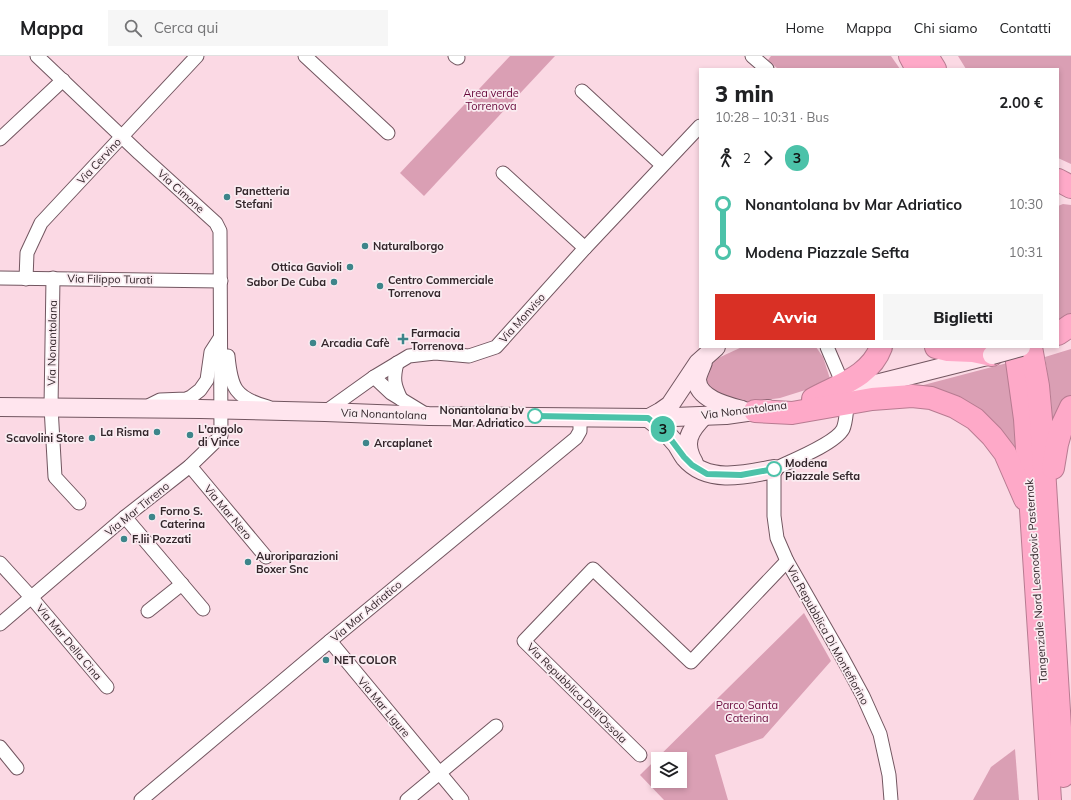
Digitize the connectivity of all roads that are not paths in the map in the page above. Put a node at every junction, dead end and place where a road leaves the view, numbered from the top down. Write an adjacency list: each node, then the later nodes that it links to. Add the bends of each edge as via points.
1 (38, 56): 8 (street, Via Cimone)
2 (197, 56): 12 (street, Via Cervino)
3 (305, 56): 11 (street)
4 (910, 56): 6 (highway)
5 (927, 56): 7 (highway)
6 (916, 68)
7 (934, 68)
8 (63, 80): 12 (street, Via Cimone); 13 (street)
9 (582, 91): 14 (street)
10 (699, 127): 14 (street, Via Monviso)
11 (388, 132)
12 (122, 136): 23 (street, Via Cervino, via 41,223 27,253); 24 (street, Via Cimone, via 216,223 222,245)
13 (0, 139)
14 (662, 165): 20 (street, Via Monviso)
15 (503, 173): 20 (street)
16 (1059, 181): 17 (highway)
17 (1071, 187)
18 (1059, 196): 19 (highway)
19 (1071, 197)
20 (585, 248): 36 (street, Via Monviso, via 496,347 469,356 435,353 409,356)
21 (0, 278): 23 (street, Via Filippo Turati)
22 (53, 278): 23 (street, Via Filippo Turati); 24 (street, Via Filippo Turati); 42 (street, Via Nonantolana)
23 (26, 279)
24 (221, 281): 29 (street, Via Cimone)
25 (1071, 325): 26 (highway)
26 (1059, 333)
27 (1071, 334): 28 (main road)
28 (1059, 337)
29 (220, 338): 45 (street, Via Cimone, via 211,352 207,380 200,390 186,399 160,400); 46 (street, Via Cimone); 47 (street, Via Cimone, via 228,354 232,384 236,389 250,400)
30 (827, 348): 37 (street)
31 (880, 348): 40 (highway, via 863,373)
32 (940, 348): 35 (highway)
33 (1021, 351): 35 (main road, Via Nonantolana, bridge); 57 (highway, Tangenziale Nord Leonodovic Pasternak, via 1038,386); 59 (highway, Tangenziale Nord Leonodovic Pasternak)
34 (711, 352): 49 (main road, via 696,378 701,390 719,404); 53 (main road, via 698,362 670,405)
35 (992, 355): 40 (main road, Via Nonantolana)
36 (397, 364): 38 (street, Via Monviso); 39 (street, via 395,384)
37 (839, 376)
38 (374, 377): 39 (street); 48 (street, Via Monviso)
39 (401, 399): 50 (street)
40 (813, 399): 49 (main road, Via Nonantolana)
41 (0, 407): 42 (main road, Via Nonantolana)
42 (51, 407): 45 (main road, Via Nonantolana); 58 (street, Via Nonantolana, via 55,477)
43 (846, 407): 55 (street, via 843,428 834,440)
44 (1071, 407): 57 (highway, via 1062,426)
45 (145, 408): 46 (main road, Via Nonantolana)
46 (221, 409): 47 (main road, Via Nonantolana); 54 (street, Via Mar Tirreno, via 221,436)
47 (287, 412): 48 (main road, Via Nonantolana)
48 (325, 412): 50 (main road, Via Nonantolana)
49 (752, 412): 51 (main road, Via Nonantolana); 59 (highway, via 792,413 872,399 912,396 931,398 955,407 974,419 992,436 1005,453)
50 (429, 416): 52 (main road, Via Nonantolana)
51 (704, 416): 53 (main road, Via Nonantolana); 56 (main road, via 690,433 688,441 690,457)
52 (580, 418): 53 (main road, Via Nonantolana); 69 (street, Via Mar Adriatico, via 580,431 576,438)
53 (648, 418): 56 (main road, via 666,433 684,457)
54 (190, 466): 60 (street, Via Mar Tirreno); 61 (street, Via Mar Nero)
55 (774, 469): 56 (main road, via 741,475); 62 (street, Via Repubblica Di Montefiorino, via 774,516 777,538)
56 (700, 471)
57 (1046, 495): 81 (highway, Tangenziale Nord Leonodovic Pasternak)
58 (79, 503)
59 (1032, 512): 80 (highway, Tangenziale Nord Leonodovic Pasternak)
60 (125, 517): 64 (street); 65 (street, Via Mar Tirreno)
61 (266, 557)
62 (787, 561): 73 (street, Via Repubblica Dell'Ossola, via 691,662 593,569 524,641); 79 (street, Via Repubblica Di Montefiorino, via 864,696 880,734 889,775)
63 (0, 563): 65 (street)
64 (182, 584): 66 (street); 67 (street)
65 (31, 598): 68 (street, Via Mar Tirreno); 70 (street, Via Mar Della Cina)
66 (203, 609)
67 (148, 611)
68 (0, 624)
69 (330, 640): 75 (street, Via Mar Ligure); 76 (street, Via Mar Adriatico)
70 (107, 687)
71 (496, 726): 75 (street)
72 (0, 747): 74 (street)
73 (640, 755)
74 (17, 768)
75 (439, 773): 77 (street); 78 (street, Via Mar Ligure)
76 (141, 800)
77 (407, 800)
78 (462, 800)
79 (891, 800)
80 (1050, 800)
81 (1065, 800)

